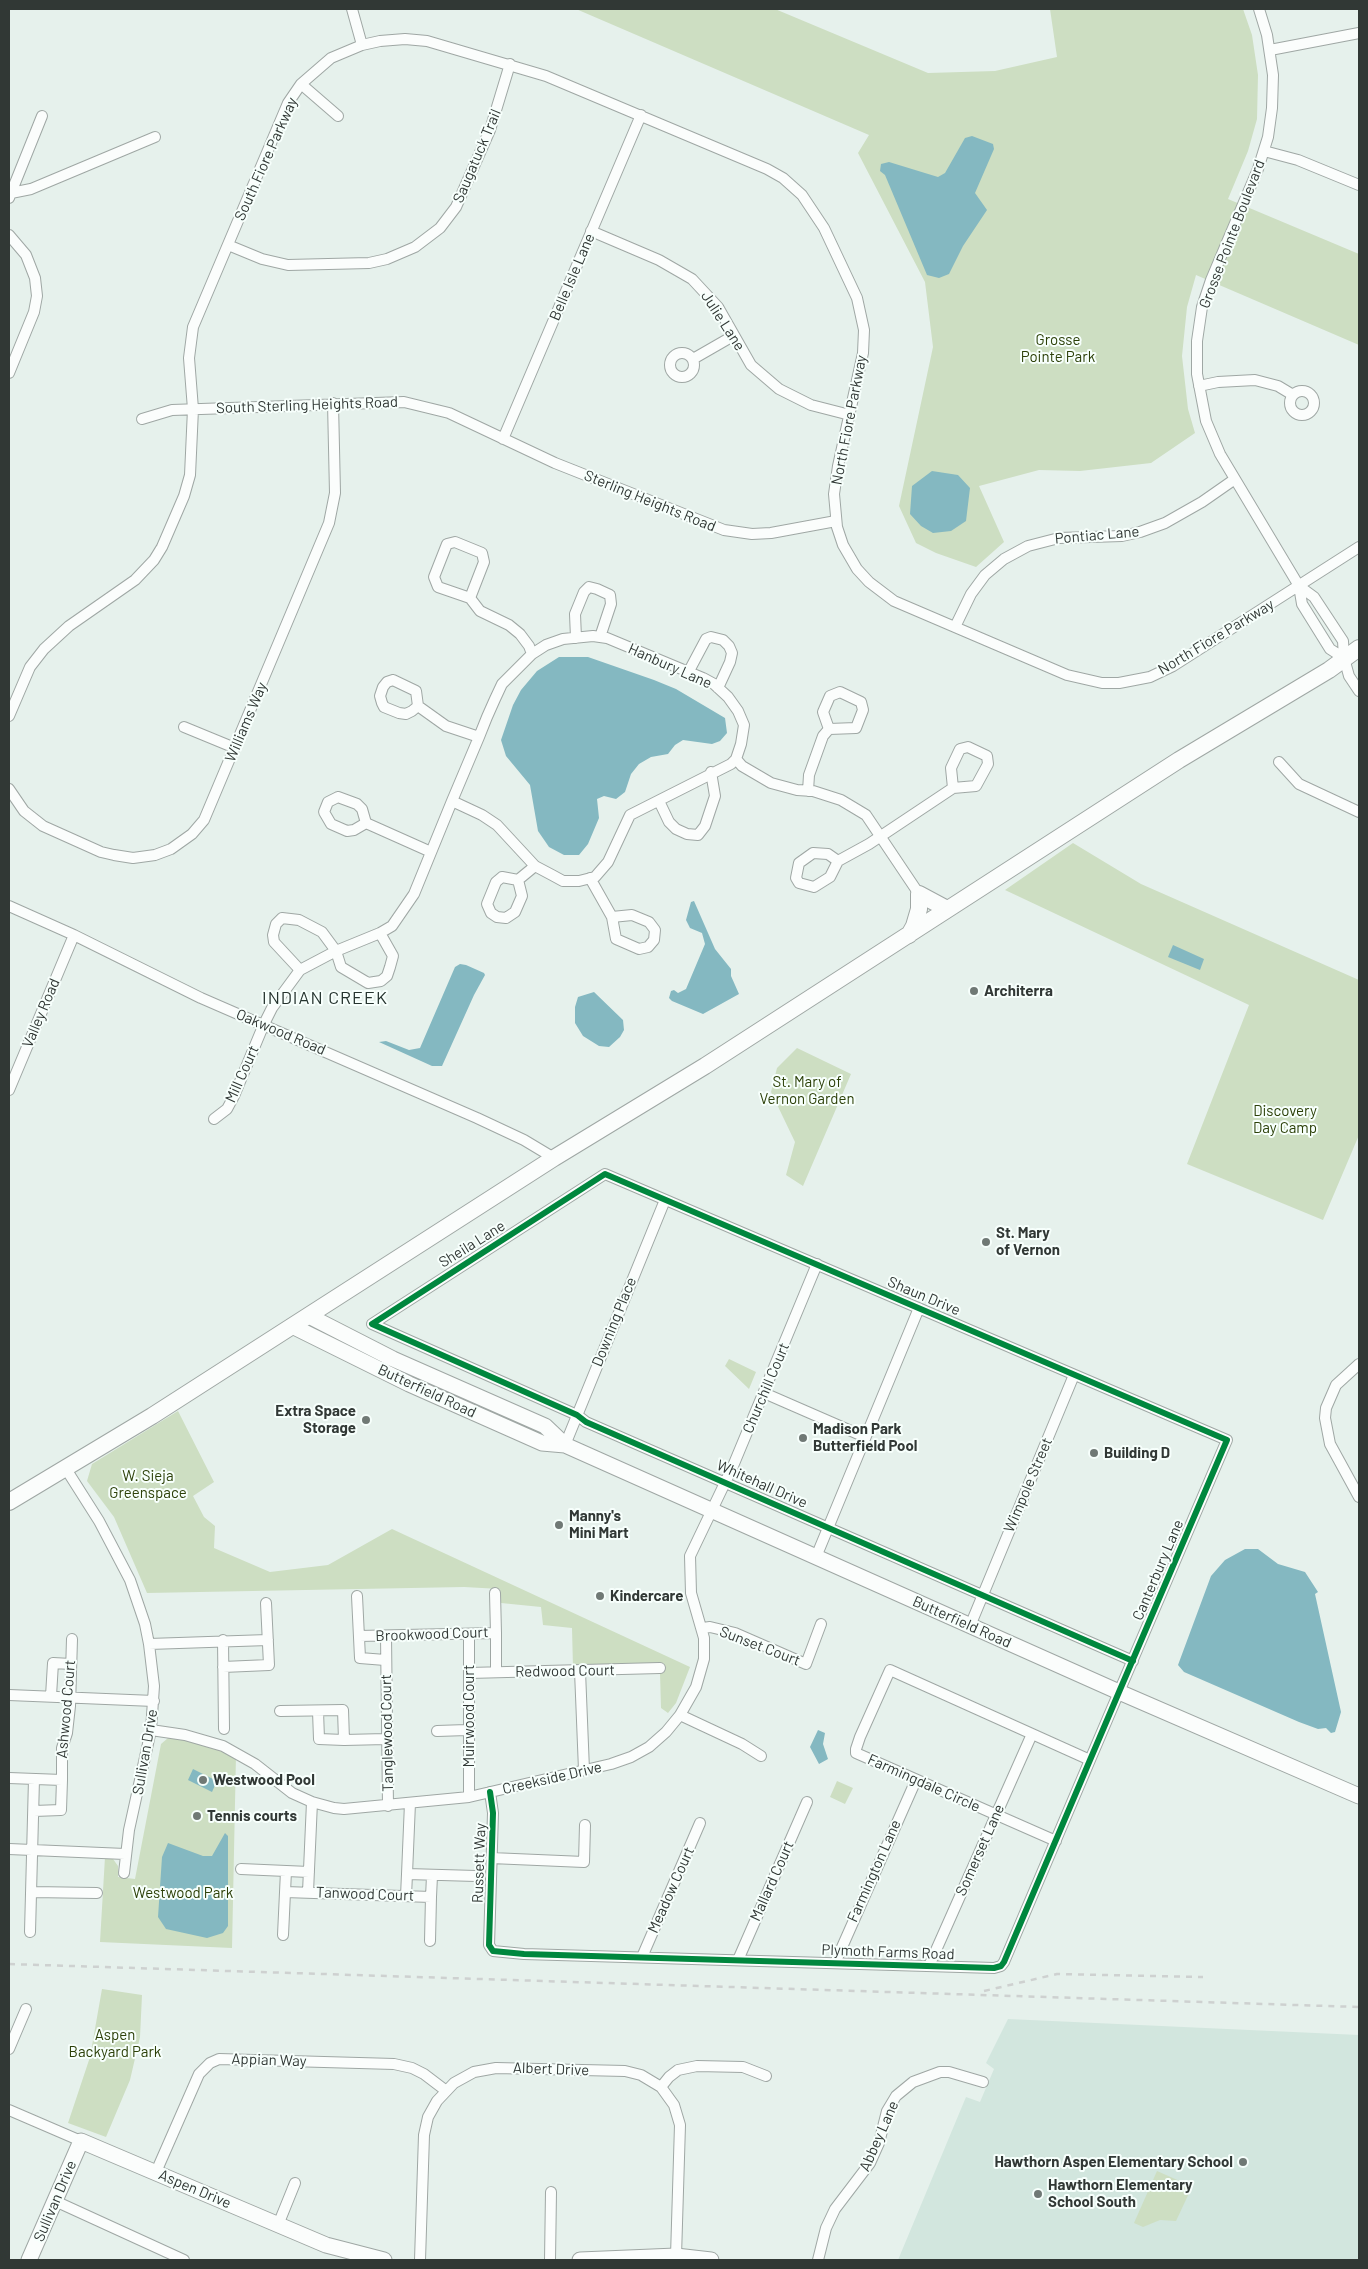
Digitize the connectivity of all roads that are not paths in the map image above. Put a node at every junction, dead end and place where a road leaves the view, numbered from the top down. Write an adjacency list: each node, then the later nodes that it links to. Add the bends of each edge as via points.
1 (352, 9): 4 (street)
2 (1259, 9): 5 (street, Grosse Pointe Boulevard)
3 (1359, 34): 5 (street)
4 (362, 45): 6 (street, South Fiore Parkway, via 405,39 427,41); 7 (street, South Fiore Parkway, via 331,58)
5 (1270, 50): 13 (street, Grosse Pointe Boulevard, via 1272,108)
6 (510, 64): 8 (street, South Fiore Parkway); 18 (street, Saugatuck Trail, via 490,130 456,207 440,228 415,247 369,263 288,265 262,259)
7 (301, 84): 11 (street); 18 (street, South Fiore Parkway, via 288,103)
8 (584, 91): 9 (street, North Fiore Parkway)
9 (641, 115): 16 (street, Belle Isle Lane); 26 (street, North Fiore Parkway, via 767,169 783,178 810,205 824,228 861,310 863,352)
10 (42, 116): 15 (street)
11 (338, 116)
12 (155, 137): 15 (street)
13 (1264, 150): 14 (street); 22 (street, Grosse Pointe Boulevard, via 1202,307 1197,341)
14 (1359, 185)
15 (10, 196)
16 (591, 231): 19 (street, Julie Lane, via 659,260 692,279 718,307); 29 (street, Belle Isle Lane)
17 (9, 235): 21 (street, via 26,255 35,278 37,296 34,312)
18 (228, 245): 25 (street, South Fiore Parkway, via 193,327 189,358)
19 (734, 336): 20 (street); 26 (street, Julie Lane, via 751,365 779,389 811,405)
20 (693, 359)
21 (9, 373)
22 (1198, 386): 23 (street, via 1255,380 1278,386); 30 (street, Grosse Pointe Boulevard, via 1213,438)
23 (1293, 395)
24 (333, 403): 25 (street, South Sterling Heights Road); 28 (street, South Sterling Heights Road, via 404,402 449,413); 49 (street, Williams Way, via 336,476 331,516)
25 (193, 410): 27 (street, South Sterling Heights Road, via 172,410); 45 (street, via 190,475 162,548 135,580 69,626 44,649 30,667)
26 (850, 415): 31 (street, North Fiore Parkway, via 834,494)
27 (142, 419)
28 (473, 425): 29 (street, Sterling Heights Road)
29 (503, 438): 31 (street, Sterling Heights Road, via 555,463 724,530 752,534)
30 (1235, 479): 33 (street, Grosse Pointe Boulevard); 35 (street, Pontiac Lane, via 1165,523 1140,532 1122,536 1058,538 1028,546 1004,559 986,575 971,594)
31 (836, 521): 35 (street, North Fiore Parkway, via 852,561 869,582 894,601)
32 (1359, 547): 33 (street, North Fiore Parkway)
33 (1299, 586): 35 (street, North Fiore Parkway, via 1173,666 1150,677 1119,683 1080,680); 40 (street, Grosse Pointe Boulevard, via 1302,604 1330,649); 40 (street, Grosse Pointe Boulevard, via 1314,597 1343,641)
34 (470, 598): 34 (street, via 484,562 482,553 455,542 447,544 434,577 438,587); 39 (street, via 480,611 520,634)
35 (955, 627)
36 (600, 637): 37 (street, Hanbury Lane); 37 (street, via 611,604 610,595 589,587 574,614); 41 (street, Hanbury Lane)
37 (576, 638): 39 (street, Hanbury Lane, via 546,645)
38 (1359, 648): 40 (main road)
39 (532, 654): 48 (street, Hanbury Lane, via 502,684)
40 (1344, 658): 43 (street, Grosse Pointe Boulevard, via 1349,676); 68 (main road)
41 (689, 672): 42 (street, Hanbury Lane); 42 (street, via 706,639 722,640 732,653)
42 (718, 688): 50 (street, Hanbury Lane, via 738,711 744,725)
43 (1359, 690)
44 (418, 706): 48 (street, via 446,726)
45 (9, 716)
46 (184, 727): 49 (street)
47 (829, 729): 55 (street, via 818,747)
48 (479, 737): 57 (street, Hanbury Lane)
49 (235, 748): 54 (street, Williams Way, via 204,820 184,840 155,855 133,858 101,852 51,830 24,811)
50 (736, 760): 52 (street); 55 (street, via 771,783)
51 (1279, 762): 58 (street, via 1299,784)
52 (711, 772): 56 (street); 56 (street, via 715,796 705,826 698,835 676,829)
53 (953, 788): 53 (street, via 976,786 988,764 987,756 968,747 960,749 951,768); 60 (street)
54 (9, 789)
55 (808, 790): 60 (street, via 854,806 866,815)
56 (659, 801): 64 (street, via 630,814 608,862 595,877)
57 (452, 802): 61 (street, Hanbury Lane); 63 (street, via 497,825)
58 (1359, 812)
59 (366, 823): 61 (street)
60 (880, 835): 62 (street); 66 (street)
61 (431, 852): 70 (street, Hanbury Lane, via 414,894 392,926)
62 (838, 861)
63 (535, 866): 64 (street, via 563,881); 65 (street)
64 (590, 878): 69 (street)
65 (518, 880)
66 (918, 894): 68 (main road); 72 (main road, via 919,909)
67 (9, 906): 71 (street, Oakwood Road)
68 (947, 909): 72 (main road)
69 (612, 917)
70 (380, 934): 73 (street, Hanbury Lane); 73 (street, via 393,956 387,976 381,981 368,983 352,974 341,966)
71 (74, 935): 75 (street, Oakwood Road, via 201,998); 76 (street, Valley Road)
72 (909, 935): 78 (main road)
73 (336, 951): 74 (street, Hanbury Lane); 74 (street, via 322,932 299,920 282,918 276,924 274,942)
74 (300, 970): 75 (street, Hanbury Lane)
75 (264, 1024): 77 (street, Mill Court, via 234,1096 227,1109); 78 (street, Oakwood Road, via 477,1118)
76 (9, 1090)
77 (214, 1118)
78 (554, 1158): 83 (main road)
79 (595, 1180): 80 (street, Shaun Drive, via 605,1174); 85 (street, Sheila Lane, via 372,1324)
80 (665, 1200): 81 (street, Shaun Drive); 89 (street, Downing Place)
81 (818, 1264): 82 (street, Shaun Drive); 88 (street, Churchill Court)
82 (919, 1308): 87 (street, Shaun Drive); 90 (street)
83 (309, 1316): 84 (main road); 91 (main road, Butterfield Road, via 393,1359 544,1426)
84 (292, 1326): 91 (main road, Butterfield Road, via 409,1384 542,1443); 93 (main road)
85 (382, 1328): 89 (street, Whitehall Drive)
86 (1359, 1364): 95 (street, via 1336,1385 1325,1418 1330,1444)
87 (1074, 1375): 92 (street, Shaun Drive, via 1227,1440); 101 (street, Wimpole Street)
88 (764, 1393): 90 (street); 94 (street, Churchill Court)
89 (577, 1415): 91 (street, Downing Place); 94 (street, Whitehall Drive, via 586,1422)
90 (865, 1437): 98 (street)
91 (565, 1445): 97 (main road, Butterfield Road)
92 (1220, 1457): 117 (street, Canterbury Lane)
93 (66, 1469): 96 (main road); 114 (street, Sullivan Drive, via 99,1521 130,1580)
94 (725, 1482): 97 (street, Churchill Court); 98 (street, Whitehall Drive)
95 (1359, 1497)
96 (9, 1502)
97 (710, 1510): 99 (main road, Butterfield Road); 106 (street, Creekside Drive, via 693,1546 689,1565 691,1594)
98 (828, 1527): 99 (street); 101 (street, Whitehall Drive)
99 (816, 1557): 105 (main road, Butterfield Road)
100 (495, 1593): 107 (street, Brookwood Court)
101 (982, 1594): 105 (street, Wimpole Street); 117 (street, Whitehall Drive)
102 (357, 1596): 109 (street, Brookwood Court)
103 (266, 1602): 113 (street)
104 (821, 1624): 106 (street, Sunset Court, via 806,1664 735,1633)
105 (970, 1626): 124 (main road, Butterfield Road)
106 (702, 1628): 131 (street, Creekside Drive, via 704,1659 696,1687)
107 (496, 1633): 108 (street, Brookwood Court); 122 (street)
108 (469, 1634): 110 (street, Brookwood Court); 123 (street, Muirwood Court)
109 (359, 1636): 110 (street, Brookwood Court); 115 (street, Brookwood Court)
110 (386, 1636): 116 (street, Tanglewood Court)
111 (72, 1639): 118 (street, Ashwood Court)
112 (223, 1640): 113 (street); 114 (street); 119 (street)
113 (268, 1640): 119 (street, via 269,1665)
114 (149, 1644): 128 (street, Sullivan Drive)
115 (360, 1658): 116 (street, Tanglewood Court)
116 (385, 1660): 137 (street, Tanglewood Court)
117 (1133, 1660): 124 (street, Canterbury Lane)
118 (71, 1664): 126 (street, via 53,1663); 127 (street, Ashwood Court)
119 (223, 1667): 132 (street)
120 (660, 1668): 121 (street, Redwood Court)
121 (580, 1671): 122 (street, Redwood Court); 141 (street)
122 (496, 1672): 123 (street, Redwood Court)
123 (469, 1673): 134 (street, Muirwood Court)
124 (1119, 1692): 140 (street, Plymoth Farms Road); 147 (main road, Butterfield Road)
125 (9, 1695): 126 (street)
126 (51, 1696): 127 (street)
127 (69, 1697): 128 (street); 144 (street, Ashwood Court, via 67,1733 62,1748)
128 (154, 1701): 133 (street, Sullivan Drive)
129 (280, 1711): 130 (street)
130 (318, 1711): 138 (street, via 319,1739); 138 (street, via 343,1710)
131 (680, 1715): 139 (street); 141 (street, Creekside Drive, via 666,1732 640,1752 611,1764)
132 (224, 1729)
133 (151, 1730): 149 (street, Creekside Drive, via 224,1746 255,1764 292,1793); 160 (street, Sullivan Drive)
134 (468, 1730): 135 (street); 148 (street, Muirwood Court)
135 (437, 1731)
136 (1032, 1734): 140 (street, Farmingdale Circle); 145 (street, Farmingdale Circle, via 890,1670 856,1753); 154 (street, Somerset Lane)
137 (386, 1739): 138 (street); 152 (street, Tanglewood Court)
138 (344, 1740)
139 (761, 1756)
140 (1090, 1760): 157 (street, Plymoth Farms Road)
141 (584, 1770): 146 (street, Creekside Drive)
142 (9, 1778): 143 (street, Ashwood Court)
143 (34, 1779): 144 (street, Ashwood Court); 153 (street)
144 (62, 1780): 153 (street, Ashwood Court, via 61,1810)
145 (916, 1780): 154 (street, Farmingdale Circle); 181 (street, Farmington Lane)
146 (490, 1792): 148 (street, Creekside Drive); 161 (street, Russett Way, via 493,1813)
147 (1359, 1796)
148 (469, 1797): 151 (street, Creekside Drive)
149 (312, 1802): 152 (street, Creekside Drive, via 334,1808); 164 (street)
150 (807, 1802): 180 (street, Mallard Court)
151 (410, 1804): 152 (street, Creekside Drive); 166 (street)
152 (388, 1806)
153 (34, 1811): 159 (street)
154 (996, 1816): 157 (street, Farmingdale Circle); 182 (street, Somerset Lane)
155 (700, 1822): 179 (street, Meadow Court)
156 (585, 1825): 161 (street, via 584,1862)
157 (1056, 1841): 182 (street, Plymoth Farms Road, via 1001,1966)
158 (9, 1849): 159 (street)
159 (34, 1850): 160 (street); 169 (street)
160 (125, 1854): 165 (street, Sullivan Drive)
161 (491, 1858): 177 (street, Russett Way)
162 (241, 1870): 163 (street)
163 (286, 1871): 164 (street); 170 (street)
164 (309, 1872): 171 (street)
165 (124, 1873)
166 (407, 1874): 167 (street); 173 (street)
167 (432, 1876): 168 (street); 174 (street)
168 (476, 1876)
169 (32, 1892): 172 (street); 175 (street)
170 (285, 1892): 171 (street, Tanwood Court); 176 (street)
171 (308, 1892): 173 (street, Tanwood Court)
172 (97, 1893)
173 (406, 1896): 174 (street, Tanwood Court)
174 (431, 1897): 178 (street, Tanwood Court)
175 (30, 1932)
176 (284, 1935)
177 (489, 1935): 179 (street, Plymoth Farms Road, via 489,1946 493,1951)
178 (430, 1941)
179 (642, 1957): 180 (street, Plymoth Farms Road)
180 (738, 1960): 181 (street, Plymoth Farms Road)
181 (835, 1963): 182 (street, Plymoth Farms Road)
182 (930, 1966)
183 (26, 2010): 184 (street)
184 (9, 2049)
185 (766, 2076): 187 (street, via 743,2067 697,2066 678,2070)
186 (983, 2082): 206 (street, Abbey Lane, via 940,2072 913,2082 896,2096 887,2111 870,2163 835,2209 826,2228)
187 (662, 2088): 188 (street, Albert Drive, via 641,2075 625,2071 496,2068 474,2072); 196 (street, Albert Drive, via 674,2105 680,2125)
188 (445, 2090): 191 (street, Appian Way, via 424,2074 394,2064 220,2059 210,2063 199,2074); 202 (street, Albert Drive, via 428,2117 424,2135)
189 (9, 2110): 190 (street, Aspen Drive)
190 (81, 2141): 191 (main road, Aspen Drive); 194 (main road, Sullivan Drive)
191 (156, 2172): 195 (main road, Aspen Drive)
192 (295, 2183): 195 (street)
193 (551, 2192): 203 (street)
194 (55, 2201): 199 (main road, Sullivan Drive); 200 (street)
195 (278, 2225): 197 (main road, Aspen Drive)
196 (676, 2256): 198 (main road); 205 (main road)
197 (350, 2257): 201 (main road, Aspen Drive)
198 (612, 2259): 204 (main road)
199 (29, 2260)
200 (184, 2260)
201 (384, 2260)
202 (420, 2260)
203 (550, 2260)
204 (580, 2260)
205 (711, 2260)
206 (818, 2260)

